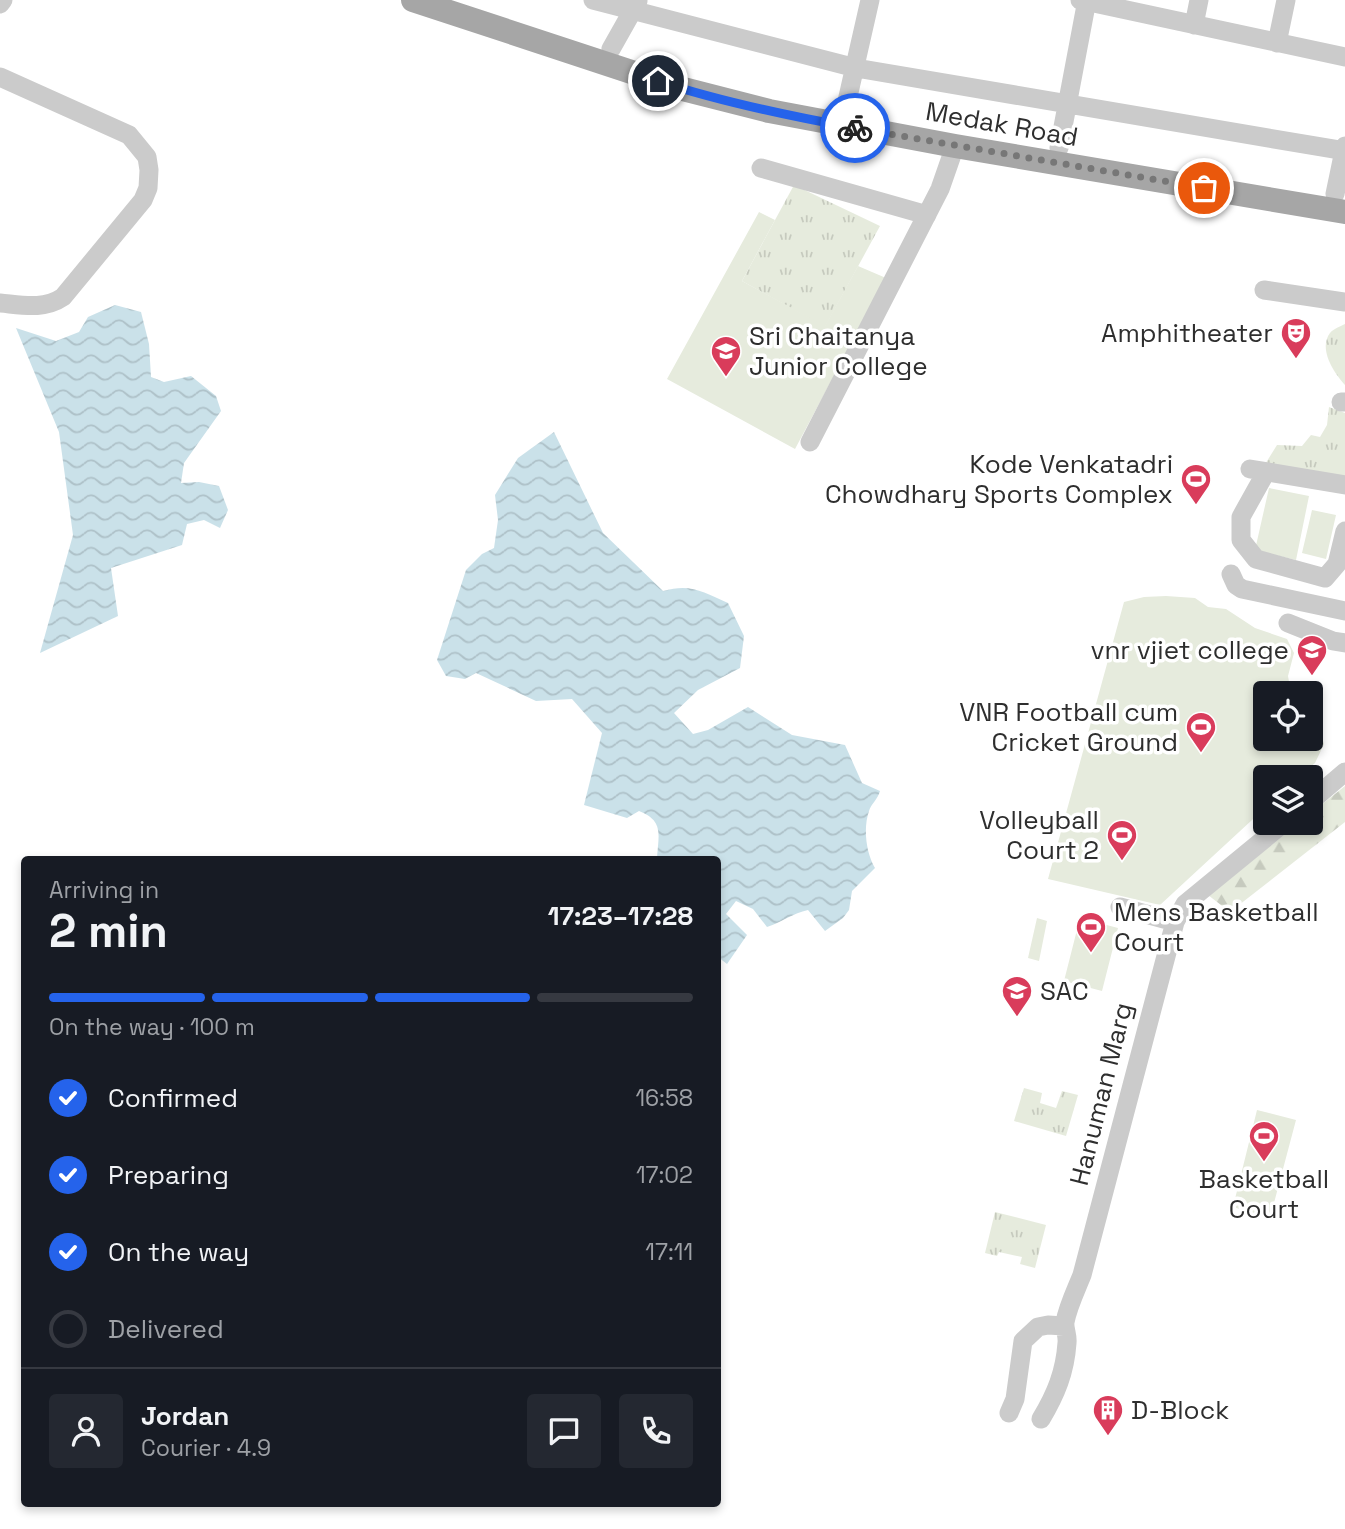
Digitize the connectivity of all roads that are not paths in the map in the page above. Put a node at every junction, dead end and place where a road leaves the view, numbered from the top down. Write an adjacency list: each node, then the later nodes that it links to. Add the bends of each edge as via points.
1 (4, 0): 9 (street)
2 (413, 0): 19 (main road, Medak Road, via 683,89)
3 (463, 0): 13 (main road, Medak Road)
4 (593, 0): 10 (street)
5 (870, 0): 15 (street)
6 (1199, 0): 11 (street)
7 (1286, 0): 12 (street)
8 (1085, 1): 11 (street); 17 (street)
9 (0, 4)
10 (636, 6): 13 (street); 15 (street)
11 (1194, 25): 12 (street)
12 (1277, 43): 14 (street)
13 (611, 48): 18 (main road, Medak Road, via 688,74)
14 (1345, 57)
15 (856, 68): 17 (street); 18 (street)
16 (0, 77): 27 (street, via 129,135 147,157 149,170 142,200 63,297 39,306)
17 (1067, 105): 20 (street); 21 (street)
18 (845, 110): 20 (main road, Medak Road)
19 (955, 146): 23 (main road, Medak Road); 24 (street)
20 (1059, 148): 23 (main road, Medak Road)
21 (1345, 149): 23 (street)
22 (761, 168): 24 (street)
23 (1342, 200)
24 (927, 215): 28 (street)
25 (1264, 290): 26 (street)
26 (1345, 302)
27 (0, 303)
28 (810, 442)
29 (1345, 485): 30 (street, via 1258,470 1241,517 1241,540 1256,559 1325,578 1337,564)
30 (1345, 531)
31 (1231, 574): 32 (street, via 1242,589)
32 (1345, 611)
33 (1288, 622): 34 (street)
34 (1345, 643)
35 (1345, 772): 36 (street)
36 (1323, 791)
37 (1268, 835): 39 (street, Hanuman Marg, via 1185,904)
38 (1120, 907): 39 (street)
39 (1175, 922): 40 (street, Hanuman Marg, via 1082,1275)
40 (1064, 1326): 41 (street, via 1038,1327 1023,1341); 42 (street, Hanuman Marg, via 1068,1338 1065,1365 1056,1394)
41 (1009, 1413)
42 (1041, 1419)

